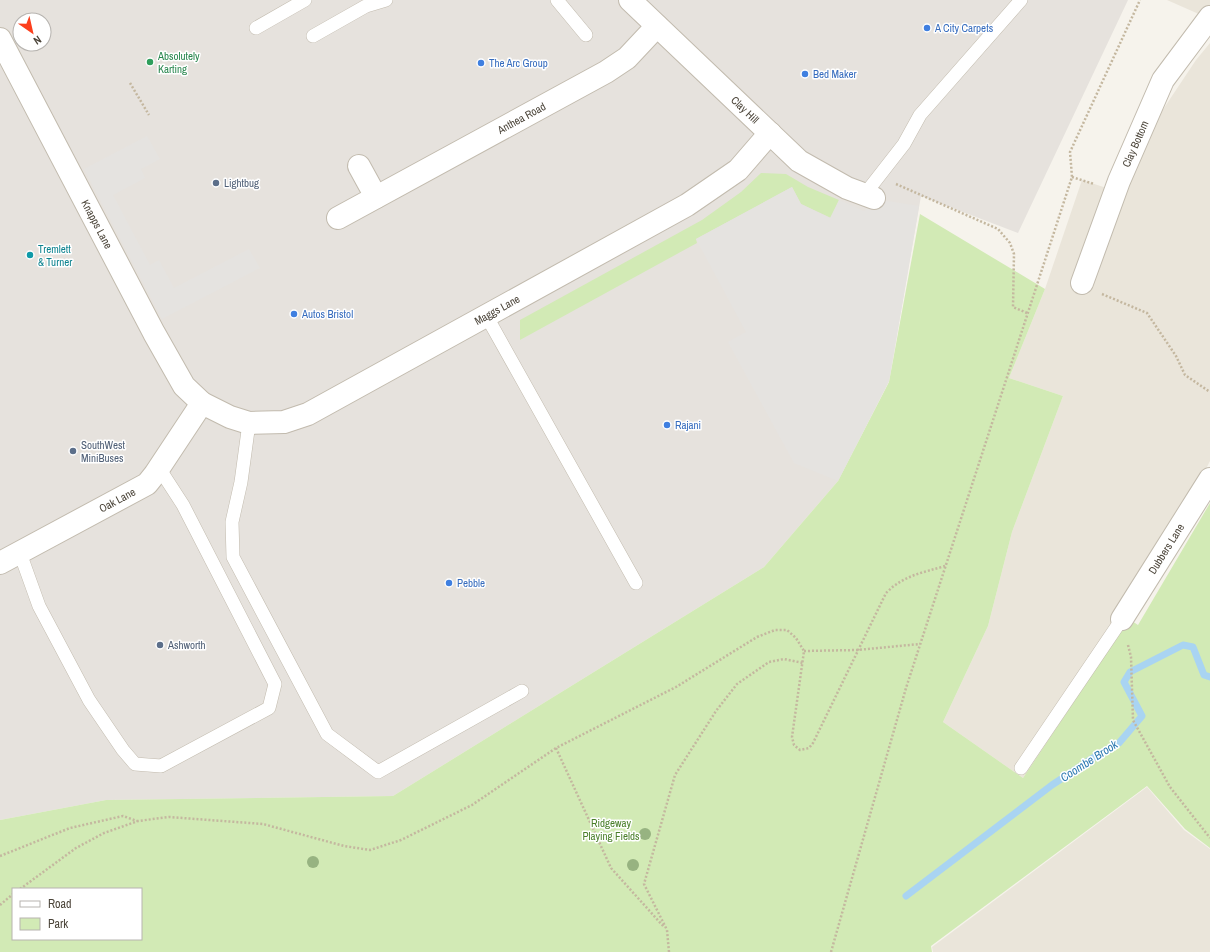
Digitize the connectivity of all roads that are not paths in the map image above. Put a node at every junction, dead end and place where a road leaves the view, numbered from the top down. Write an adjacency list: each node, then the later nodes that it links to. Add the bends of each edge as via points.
1 (305, 0): 8 (lane)
2 (386, 0): 10 (lane, via 366,6)
3 (557, 0): 9 (lane)
4 (630, 0): 7 (street, Clay Hill)
5 (1021, 0): 14 (lane, via 920,115)
6 (1210, 17): 17 (street, Clay Bottom, via 1163,80 1119,181)
7 (657, 26): 12 (street, Clay Hill); 15 (street, Anthea Road, via 627,58 612,69)
8 (256, 28)
9 (586, 35)
10 (313, 36)
11 (0, 39): 19 (street, Knapps Lane, via 157,339 184,386)
12 (770, 133): 14 (street, Clay Hill, via 811,169 847,188); 18 (street, Maggs Lane, via 738,170 704,195)
13 (359, 166): 15 (street)
14 (870, 196)
15 (376, 198): 16 (street, Anthea Road)
16 (338, 218)
17 (1082, 283)
18 (487, 317): 20 (street, Maggs Lane, via 308,414 284,422); 25 (lane)
19 (202, 403): 20 (street, Maggs Lane); 21 (street, Oak Lane)
20 (249, 423): 27 (lane, via 241,482 232,522 233,557 327,734 378,772)
21 (159, 468): 23 (street, Oak Lane, via 147,484); 23 (lane, via 183,506 275,684 269,708 161,766 135,764 89,700 39,606)
22 (1210, 479): 26 (street, Dubbers Lane)
23 (20, 553): 24 (street, Oak Lane)
24 (0, 563)
25 (636, 584)
26 (1122, 618): 28 (lane)
27 (522, 691)
28 (1021, 768)

